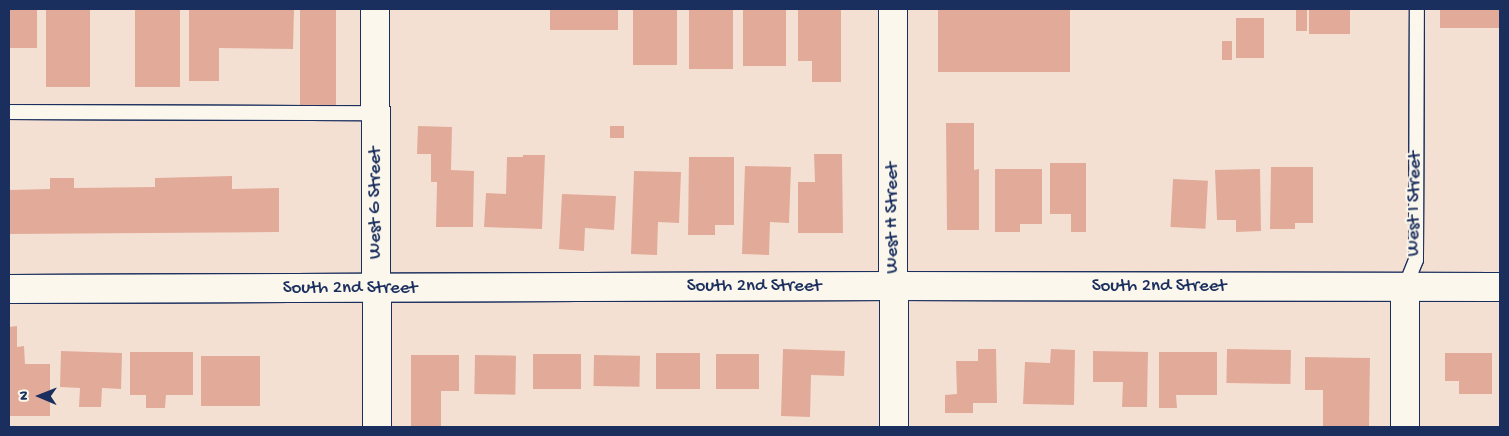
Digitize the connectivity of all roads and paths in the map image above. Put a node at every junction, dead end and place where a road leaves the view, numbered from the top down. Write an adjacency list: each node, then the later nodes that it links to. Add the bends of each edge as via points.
1 (375, 9): 5 (street, West G Street)
2 (893, 9): 6 (street, West H Street)
3 (1418, 9): 7 (lane, West I Street, via 1416,260)
4 (9, 112): 5 (lane)
5 (376, 113): 10 (street, West G Street)
6 (893, 286): 7 (street, South 2nd Street); 10 (street, South 2nd Street); 12 (street, West H Street)
7 (1405, 287): 8 (street, South 2nd Street); 13 (street, West I Street)
8 (1500, 287)
9 (9, 289): 10 (street, South 2nd Street)
10 (376, 289): 11 (street, West G Street)
11 (377, 427)
12 (894, 427)
13 (1405, 427)

